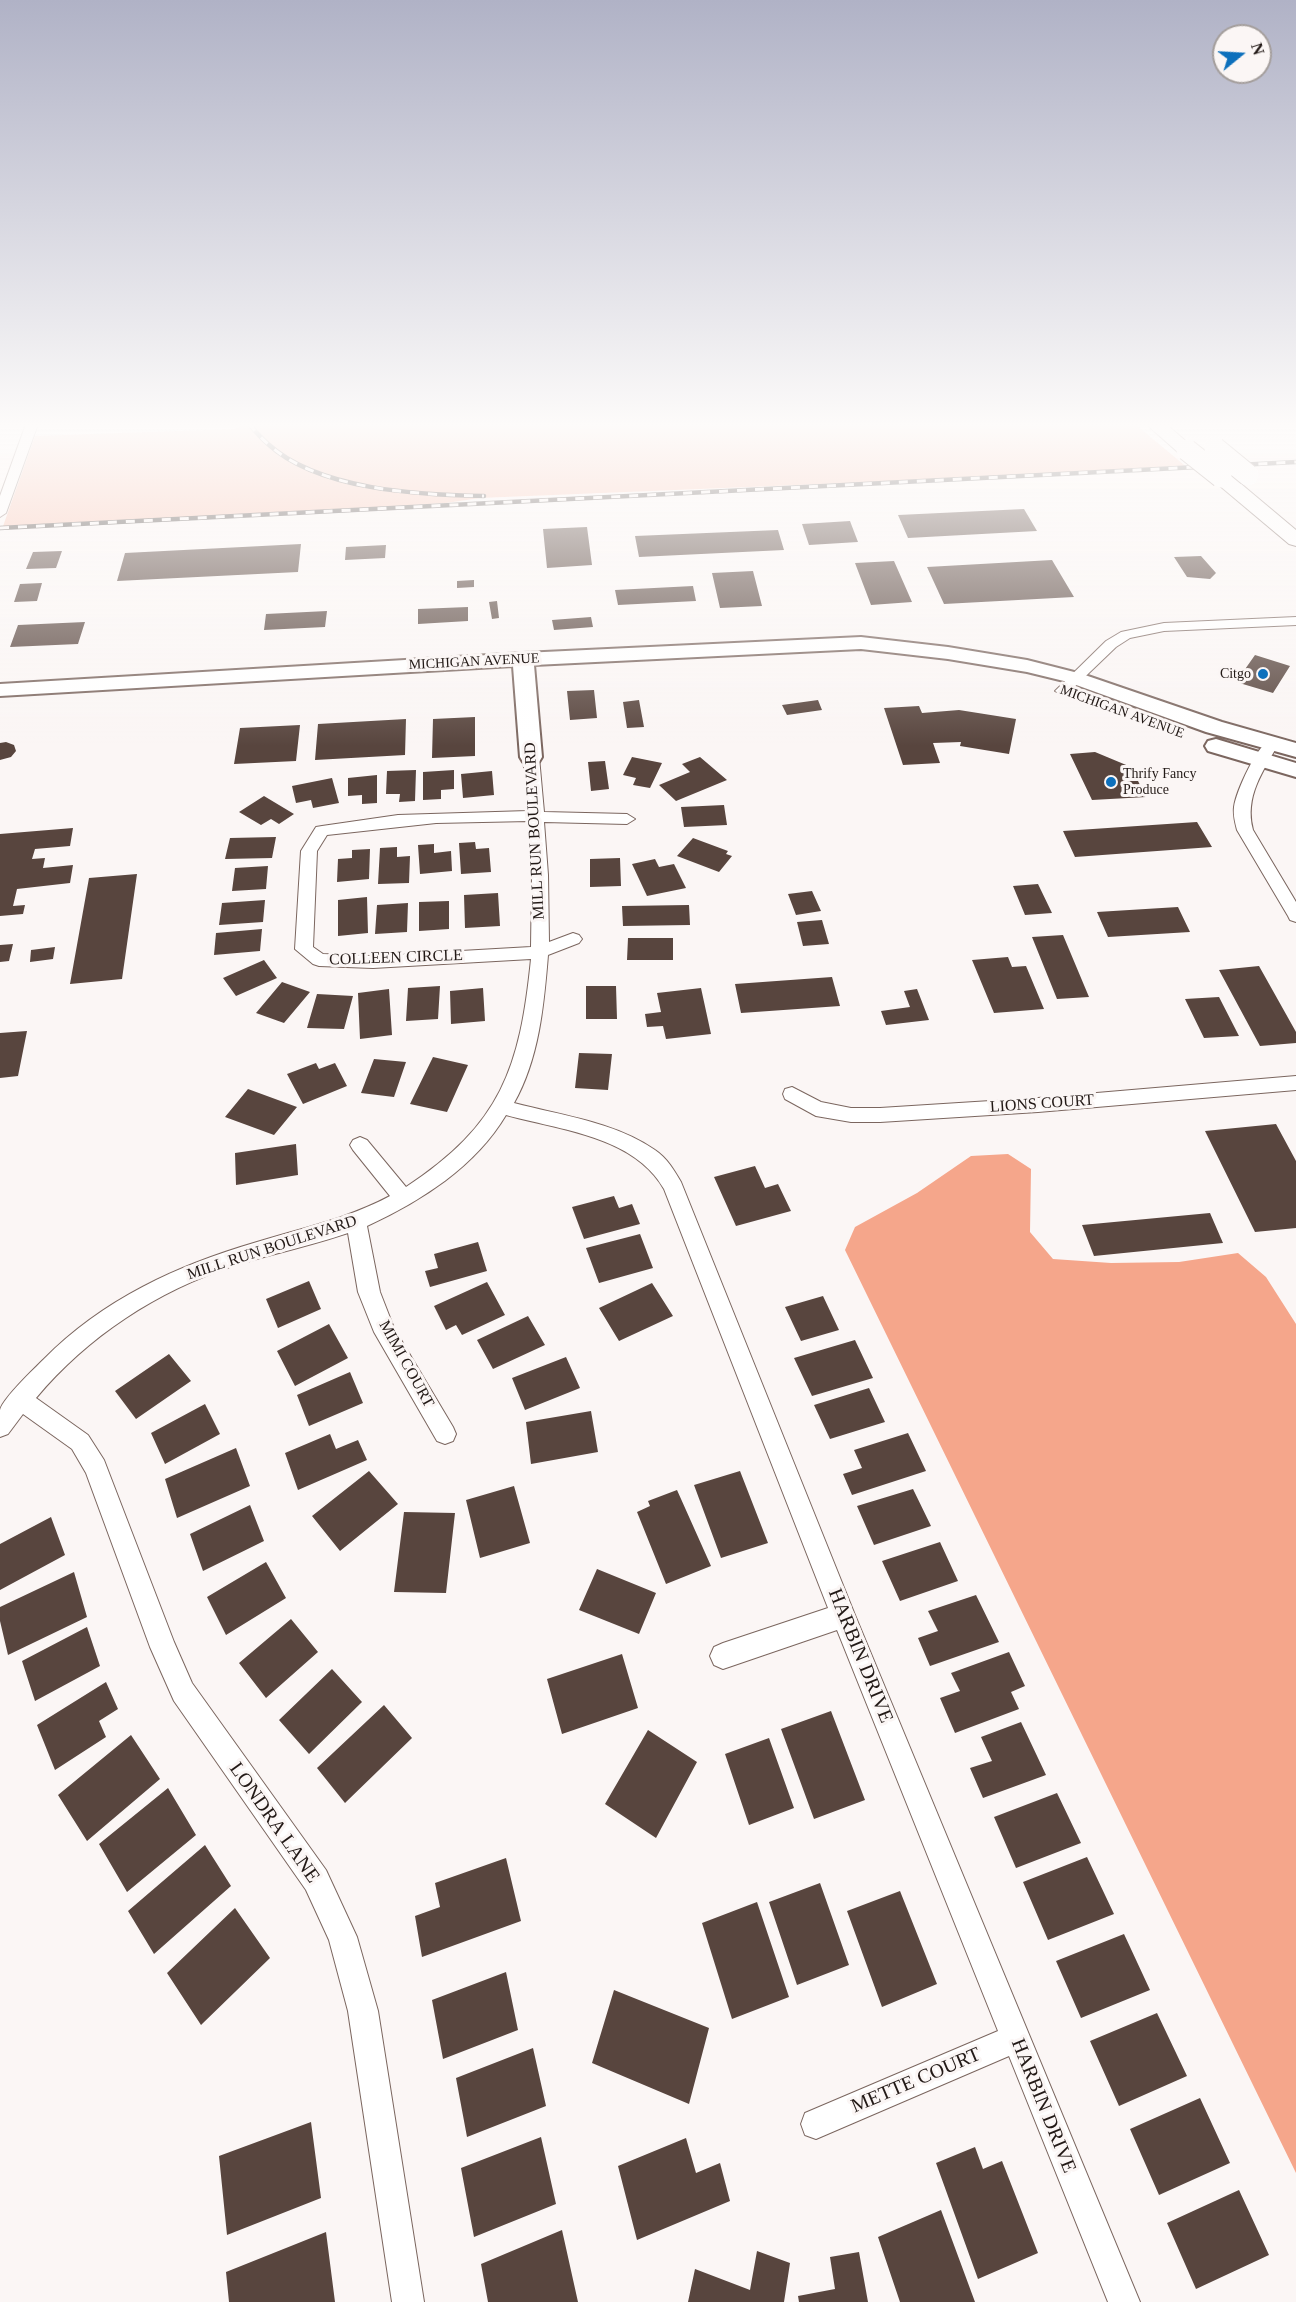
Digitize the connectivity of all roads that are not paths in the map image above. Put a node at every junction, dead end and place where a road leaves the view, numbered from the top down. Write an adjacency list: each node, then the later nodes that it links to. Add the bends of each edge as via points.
1 (1296, 621): 3 (street, via 1145,630 1126,635 1111,644)
2 (523, 659): 3 (main road, MICHIGAN AVENUE, via 861,643 948,652); 4 (main road, MICHIGAN AVENUE); 7 (main road, MILL RUN BOULEVARD)
3 (1069, 685): 6 (main road, MICHIGAN AVENUE)
4 (0, 690)
5 (1296, 750): 6 (main road, MICHIGAN AVENUE)
6 (1267, 752): 8 (main road, MICHIGAN AVENUE); 11 (street, via 1254,770 1240,815)
7 (531, 757): 9 (street, MILL RUN BOULEVARD)
8 (1296, 770)
9 (537, 816): 10 (street); 13 (street, MILL RUN BOULEVARD); 13 (street, COLLEEN CIRCLE, via 362,823 322,831 309,851 304,949 320,960 373,962)
10 (627, 819)
11 (1296, 916)
12 (573, 939): 13 (street)
13 (540, 952): 16 (street, MILL RUN BOULEVARD, via 529,1036)
14 (1296, 1083): 15 (street, LIONS COURT, via 880,1115 816,1109)
15 (792, 1094)
16 (503, 1107): 18 (street, MILL RUN BOULEVARD, via 477,1141 437,1176); 23 (street, HARBIN DRIVE, via 623,1142 664,1170)
17 (360, 1146): 18 (street)
18 (403, 1198): 19 (street, MILL RUN BOULEVARD)
19 (356, 1222): 20 (street, MILL RUN BOULEVARD, via 238,1256 184,1276 130,1303 85,1335); 22 (street, MIMI COURT, via 369,1292 385,1332)
20 (20, 1399): 21 (street, MILL RUN BOULEVARD); 27 (street, LONDRA LANE, via 80,1442 96,1468 183,1692 316,1880 343,1937 363,2011)
21 (0, 1427)
22 (445, 1434)
23 (843, 1615): 24 (street); 25 (street, HARBIN DRIVE)
24 (723, 1656)
25 (1016, 2038): 26 (street, METTE COURT); 28 (street, HARBIN DRIVE)
26 (816, 2124)
27 (408, 2302)
28 (1124, 2302)

